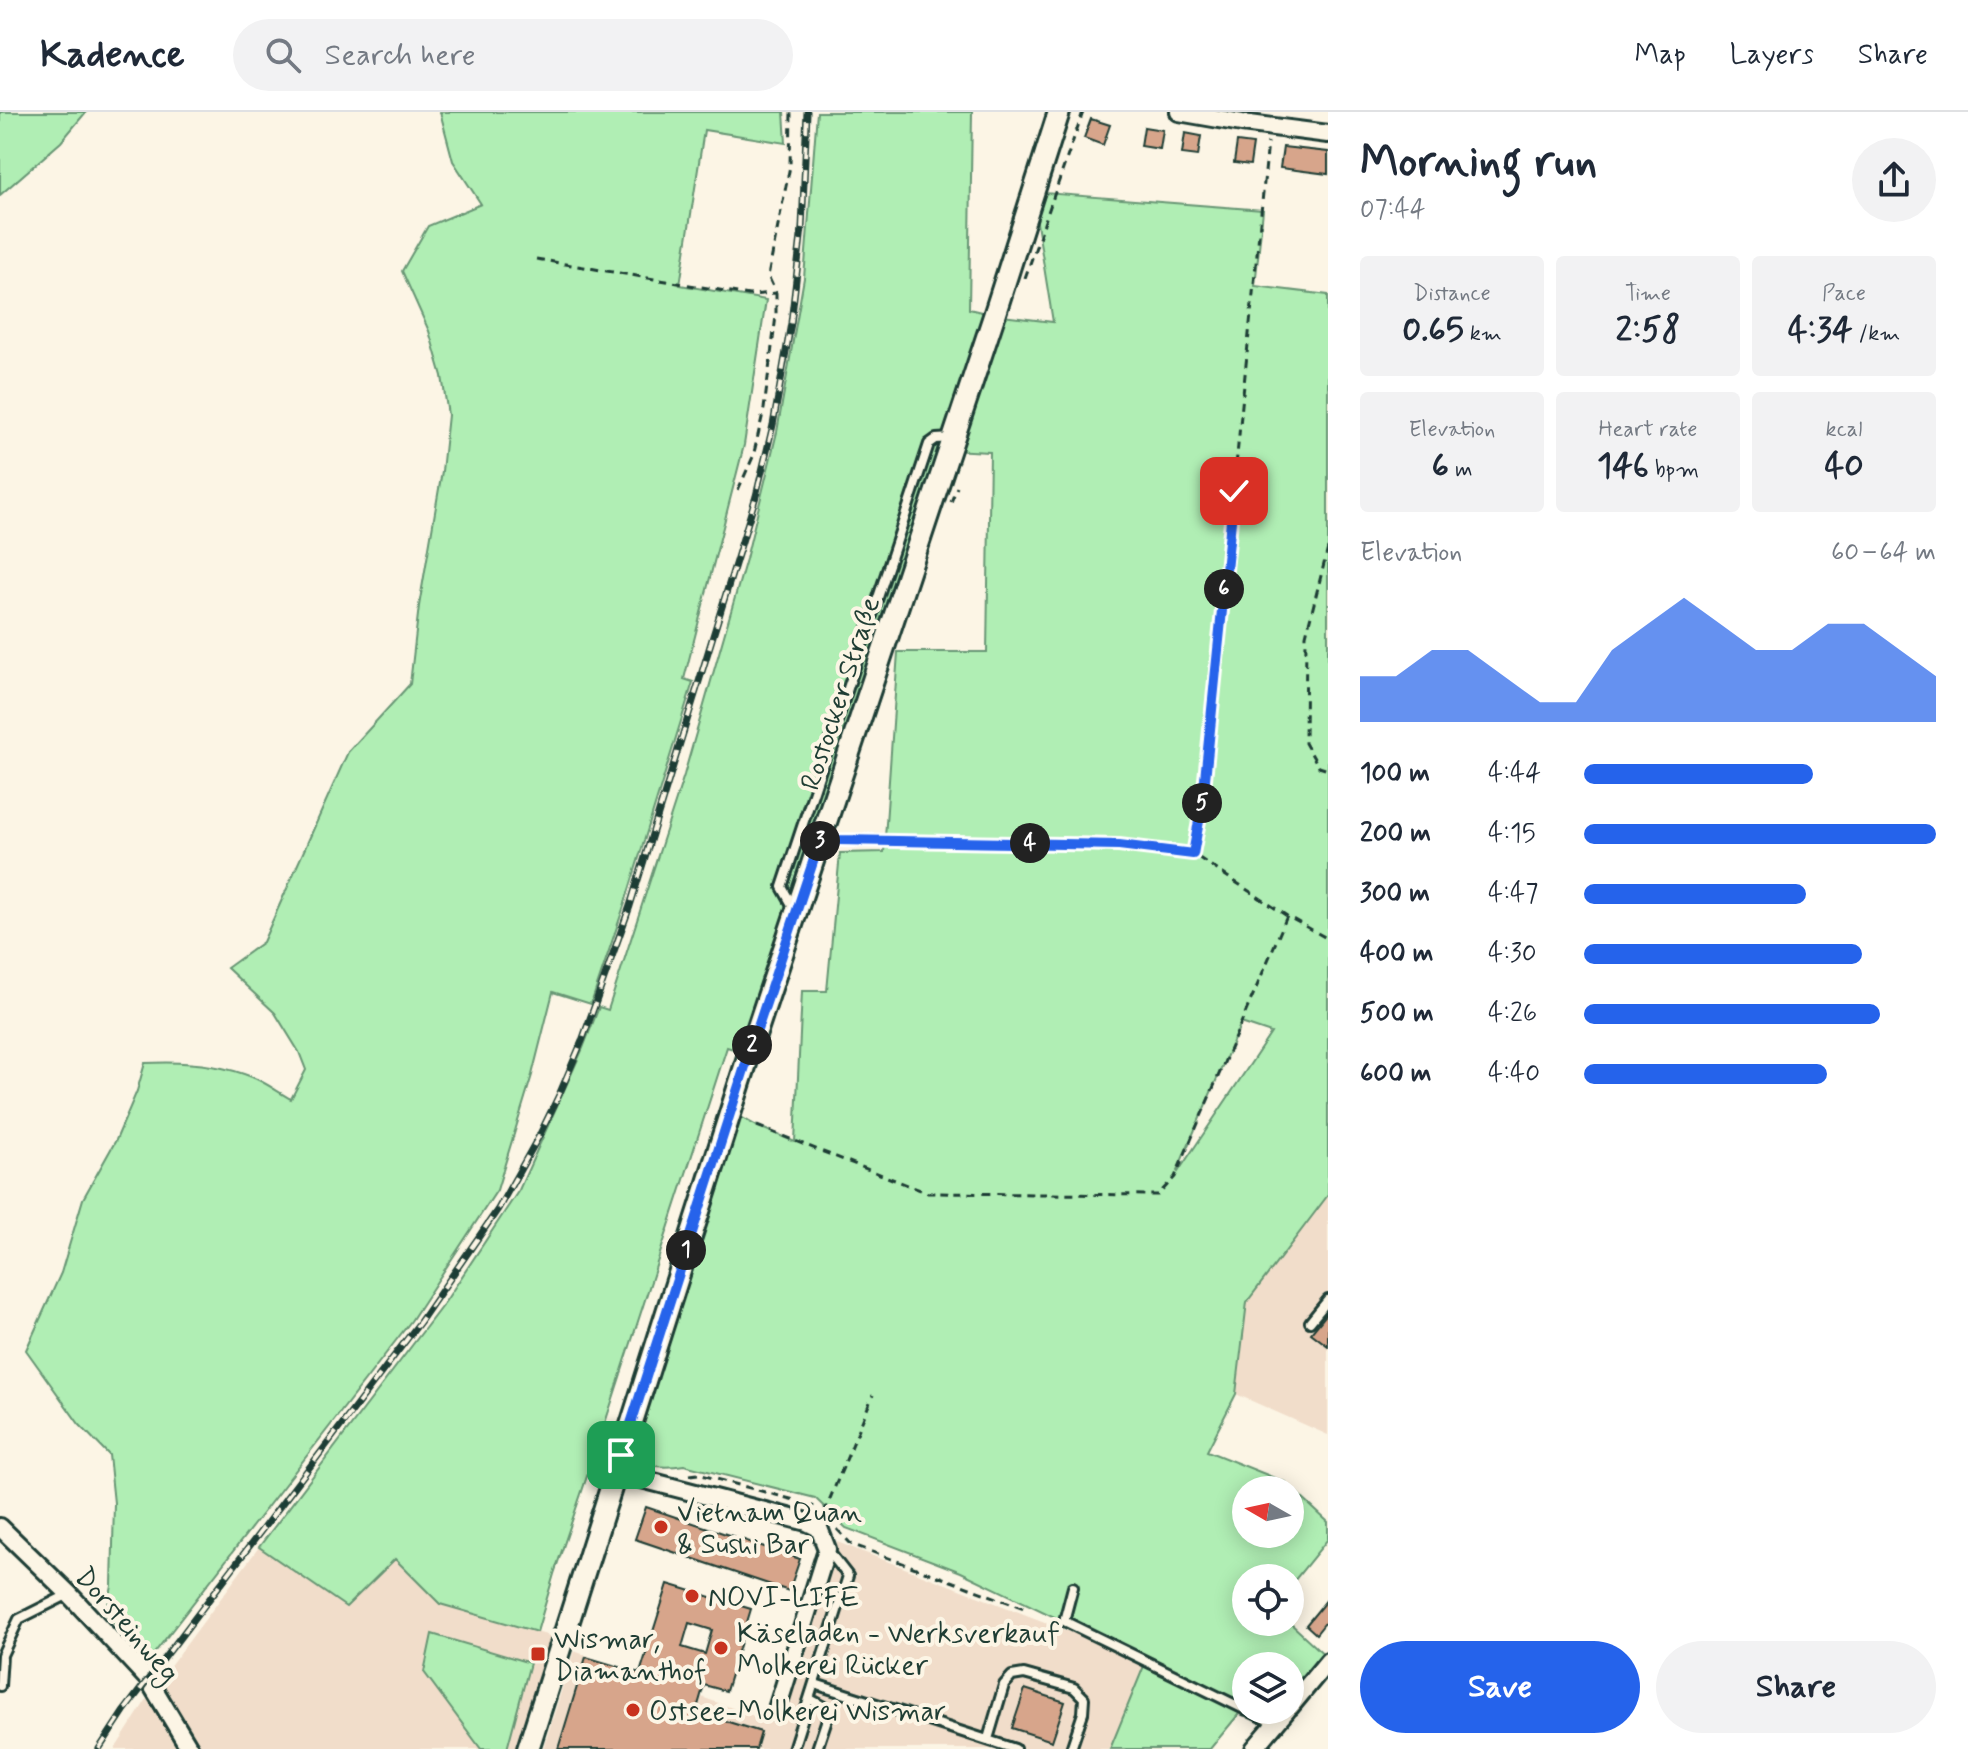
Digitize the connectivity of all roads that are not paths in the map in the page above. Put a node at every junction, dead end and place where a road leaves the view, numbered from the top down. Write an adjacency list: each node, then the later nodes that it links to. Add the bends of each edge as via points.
1 (1059, 112): 5 (street, Rostocker Straße)
2 (1179, 112): 3 (street)
3 (1243, 118): 4 (street)
4 (1328, 134)
5 (954, 438): 6 (street, Rostocker Straße); 6 (lane, via 929,444 782,887)
6 (796, 912): 9 (street, Rostocker Straße)
7 (1328, 1300): 8 (lane)
8 (1310, 1322)
9 (615, 1472): 11 (street, via 807,1522 819,1528); 24 (street, Rostocker Straße)
10 (0, 1527): 13 (street, Dorsteinweg)
11 (827, 1549): 15 (lane, via 848,1576); 20 (street)
12 (1073, 1587): 19 (lane, via 1064,1621)
13 (69, 1594): 16 (lane, via 19,1619 2,1655); 23 (street, Dorsteinweg, via 148,1679)
14 (1328, 1661): 17 (street)
15 (815, 1684): 18 (lane); 22 (lane)
16 (0, 1686)
17 (1304, 1690)
18 (810, 1699): 25 (lane); 26 (lane, via 830,1710)
19 (1232, 1703)
20 (776, 1712)
21 (1275, 1724): 29 (street)
22 (988, 1739): 27 (lane); 28 (lane, via 1004,1685 1012,1676 1024,1674 1074,1688 1084,1698)
23 (190, 1749)
24 (528, 1749)
25 (793, 1749)
26 (817, 1749)
27 (1015, 1749)
28 (1071, 1749)
29 (1254, 1749)

